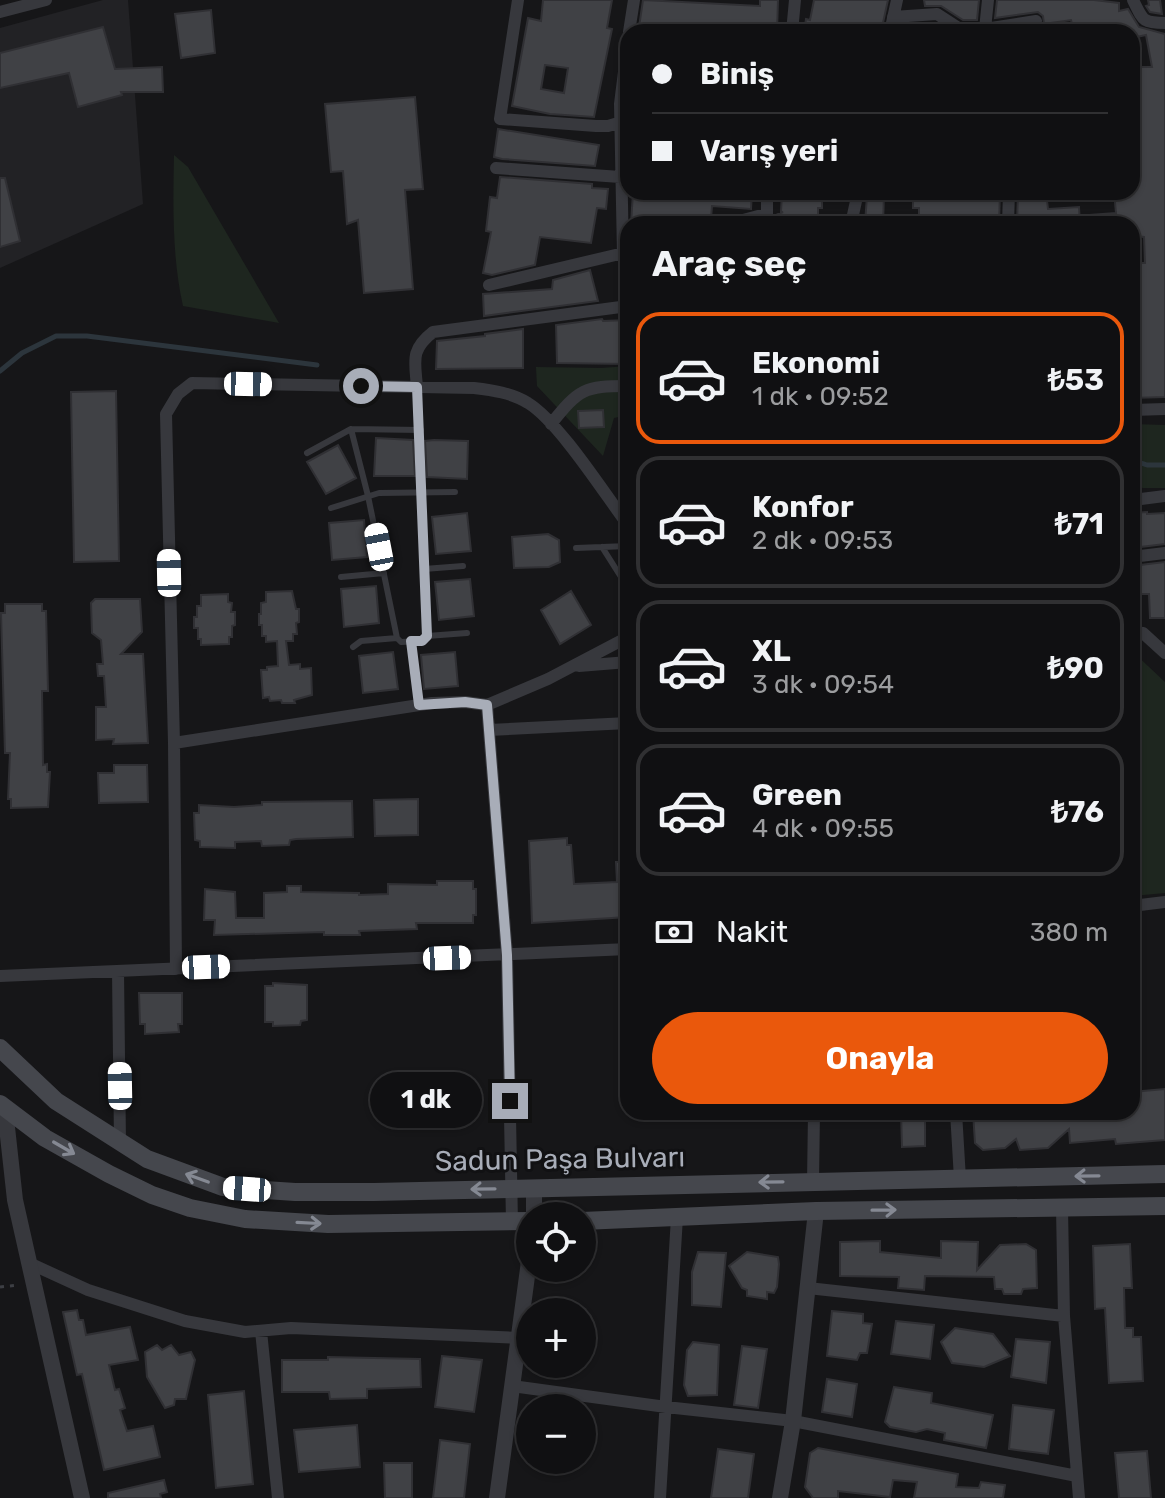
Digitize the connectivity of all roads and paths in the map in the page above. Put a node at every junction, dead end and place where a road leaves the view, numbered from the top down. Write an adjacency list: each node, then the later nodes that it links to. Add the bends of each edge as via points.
1 (46, 0): 8 (street)
2 (518, 0): 19 (street, via 500,119 596,126)
3 (634, 0): 13 (street)
4 (795, 0): 14 (street)
5 (897, 0): 10 (street)
6 (988, 0): 17 (street)
7 (1133, 0): 12 (street, via 1143,20)
8 (13, 4): 9 (street)
9 (0, 12)
10 (893, 17): 15 (street); 16 (street, via 937,14)
11 (1036, 21): 18 (street)
12 (1165, 23)
13 (631, 24)
14 (793, 24)
15 (892, 24)
16 (952, 24)
17 (980, 24)
18 (1017, 24)
19 (620, 123)
20 (496, 168): 21 (street)
21 (620, 177)
22 (620, 254): 23 (street)
23 (489, 285)
24 (620, 307): 26 (street, via 433,332 415,354)
25 (620, 386): 29 (street, via 595,386 573,397)
26 (417, 387): 29 (street, via 499,391 528,402); 31 (lane); 64 (street, via 192,383 178,394 166,414)
27 (1165, 409): 28 (street)
28 (1140, 410)
29 (551, 424): 39 (street)
30 (351, 429): 31 (lane); 32 (lane); 35 (lane)
31 (421, 430): 33 (lane)
32 (307, 453)
33 (421, 492): 34 (lane); 35 (lane); 46 (lane)
34 (455, 492)
35 (368, 496): 38 (lane); 47 (lane)
36 (1165, 496): 37 (street)
37 (1140, 499)
38 (331, 508)
39 (620, 515)
40 (620, 546): 41 (lane)
41 (602, 547): 42 (lane); 48 (lane)
42 (576, 548)
43 (1165, 553): 44 (street)
44 (1140, 556)
45 (463, 566): 46 (lane)
46 (424, 569): 52 (lane)
47 (384, 573): 49 (lane); 53 (lane)
48 (620, 575)
49 (341, 577)
50 (467, 633): 52 (lane)
51 (1140, 633): 57 (street)
52 (427, 636): 54 (lane)
53 (397, 638): 54 (lane); 56 (lane, via 361,641)
54 (411, 641): 60 (lane)
55 (620, 641): 59 (street)
56 (353, 647)
57 (1165, 653)
58 (620, 663): 59 (street)
59 (572, 666): 61 (street)
60 (419, 705): 61 (street); 64 (street)
61 (487, 705): 63 (street)
62 (620, 723): 63 (street)
63 (489, 730): 68 (street)
64 (174, 743): 69 (street)
65 (1165, 902): 66 (street)
66 (1140, 905)
67 (620, 949): 68 (street)
68 (507, 955): 69 (street); 80 (street)
69 (176, 969): 70 (street)
70 (118, 971): 71 (street); 76 (street)
71 (0, 976)
72 (0, 1048): 76 (main road, Sadun Paşa Bulvarı, via 56,1101)
73 (2, 1107): 89 (main road, one-way to 89, via 109,1174 190,1208 245,1219 328,1224); 90 (street)
74 (814, 1120): 79 (street)
75 (956, 1120): 78 (street)
76 (120, 1143): 80 (main road, Sadun Paşa Bulvarı, one-way to 76, via 295,1192 223,1187 147,1159)
77 (1165, 1174): 78 (main road, Sadun Paşa Bulvarı, one-way to 78)
78 (960, 1179): 79 (main road, Sadun Paşa Bulvarı)
79 (813, 1182): 81 (main road, Sadun Paşa Bulvarı, one-way to 81)
80 (512, 1188): 81 (main road, Sadun Paşa Bulvarı); 83 (street)
81 (534, 1188): 82 (street)
82 (534, 1202)
83 (516, 1203)
84 (1165, 1206): 85 (main road)
85 (1062, 1208): 86 (main road, one-way to 85); 94 (street)
86 (816, 1211): 87 (main road); 93 (street)
87 (677, 1217): 88 (main road); 99 (street)
88 (596, 1220)
89 (516, 1222)
90 (29, 1263): 91 (street); 95 (street, via 88,1290 185,1321)
91 (33, 1282): 92 (path); 102 (street)
92 (0, 1287)
93 (808, 1288): 94 (street); 100 (street)
94 (1064, 1316): 101 (street)
95 (261, 1331): 96 (street); 103 (street)
96 (516, 1338)
97 (516, 1359): 98 (street)
98 (512, 1386): 99 (street); 104 (street)
99 (666, 1407): 100 (street); 105 (street)
100 (793, 1421): 101 (street); 106 (street)
101 (1077, 1476): 107 (street)
102 (82, 1498)
103 (278, 1498)
104 (497, 1498)
105 (660, 1498)
106 (780, 1498)
107 (1079, 1498)

